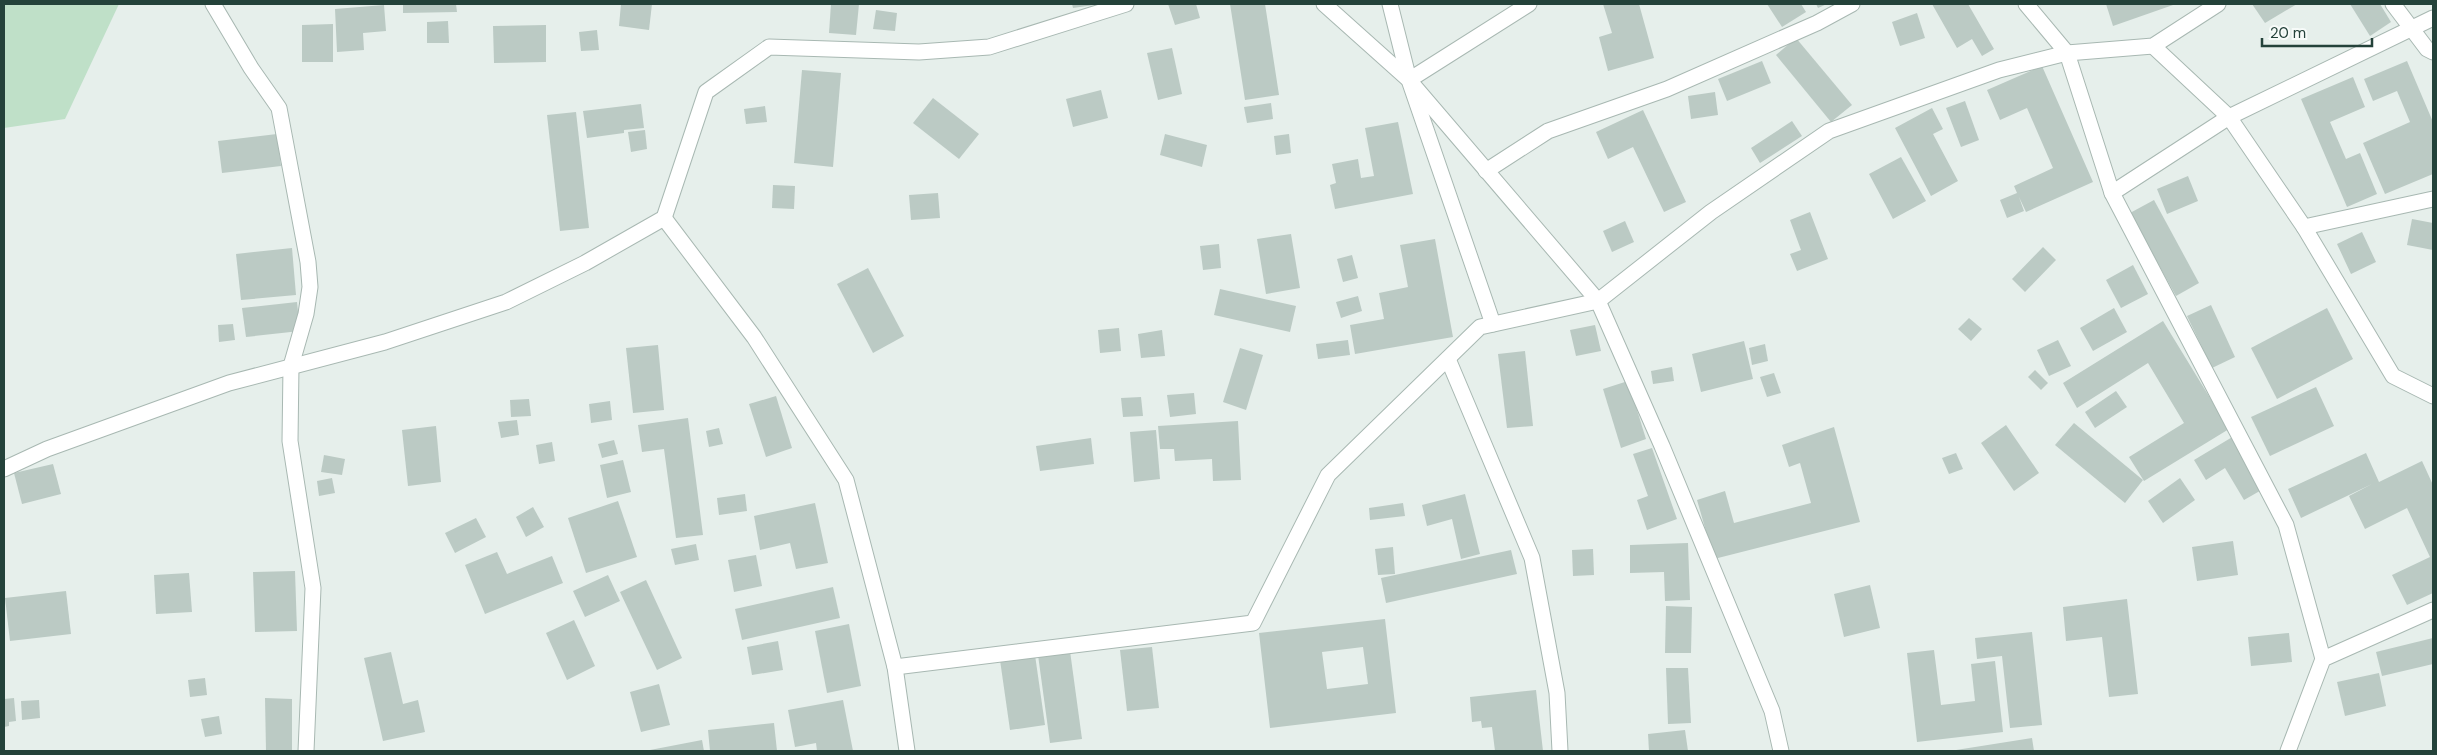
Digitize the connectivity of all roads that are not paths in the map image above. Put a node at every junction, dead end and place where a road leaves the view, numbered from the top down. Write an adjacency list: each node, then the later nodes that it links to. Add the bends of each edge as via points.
1 (213, 4): 25 (street, via 279,108 291,162 310,287)
2 (1126, 4): 20 (street, via 990,47 919,52 769,47 706,92)
3 (1324, 4): 15 (street)
4 (1390, 4): 15 (street)
5 (1529, 4): 15 (street)
6 (1852, 4): 17 (street, via 1817,23 1667,89 1548,131)
7 (2026, 4): 14 (street)
8 (2218, 4): 12 (street)
9 (2393, 4): 11 (street)
10 (2433, 18): 11 (street)
11 (2410, 28): 13 (street); 16 (street)
12 (2153, 46): 14 (street); 16 (street)
13 (2433, 52)
14 (2067, 53): 18 (street); 22 (street, via 1999,70 1829,131 1711,212)
15 (1408, 80): 17 (street); 23 (street)
16 (2230, 117): 18 (street); 21 (street)
17 (1486, 171): 22 (street)
18 (2112, 193): 29 (street, via 2286,525)
19 (2433, 199): 21 (street)
20 (664, 218): 25 (street, via 585,263 506,302 385,342); 30 (street, via 754,336 846,480)
21 (2304, 227): 26 (street, via 2393,376)
22 (1598, 300): 23 (street); 34 (street, via 1772,711)
23 (1493, 324): 24 (street, via 1480,327)
24 (1448, 359): 30 (street, via 1328,475 1253,623); 33 (street, via 1532,558 1557,692)
25 (291, 366): 27 (street, via 229,383 48,449); 31 (street, via 290,441 313,588)
26 (2433, 396)
27 (4, 469)
28 (2433, 610): 29 (street)
29 (2323, 659): 35 (street)
30 (895, 667): 32 (street)
31 (306, 751)
32 (907, 751)
33 (1560, 751)
34 (1781, 751)
35 (2288, 751)

